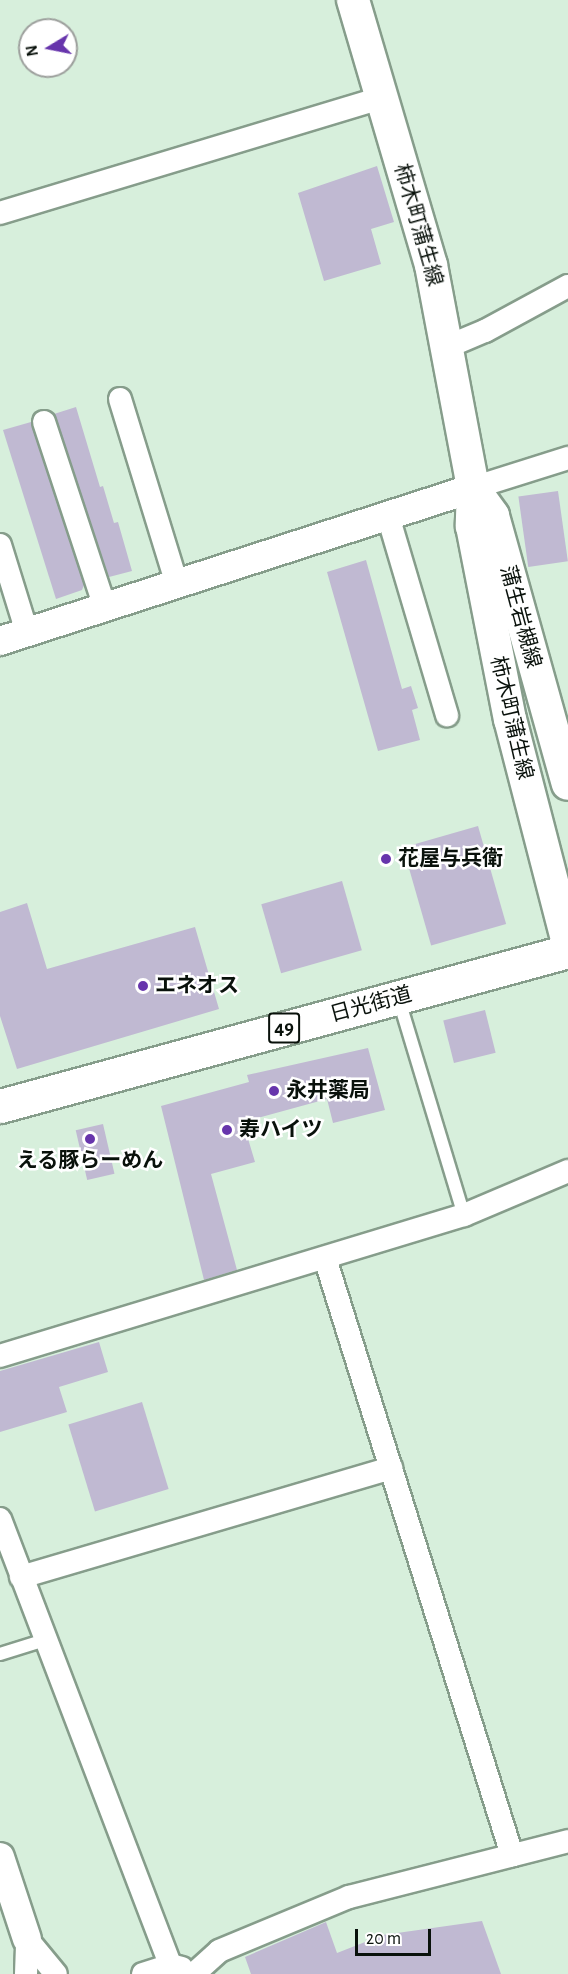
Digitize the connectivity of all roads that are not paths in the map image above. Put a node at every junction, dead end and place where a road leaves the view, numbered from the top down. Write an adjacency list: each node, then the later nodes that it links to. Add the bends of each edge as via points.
1 (353, 0): 2 (main road, 柿木町蒲生線)
2 (381, 98): 3 (street); 5 (main road, 柿木町蒲生線, via 431,265)
3 (0, 213)
4 (568, 286): 5 (street)
5 (449, 346): 8 (main road, 柿木町蒲生線)
6 (120, 399): 13 (street)
7 (44, 422): 14 (street)
8 (465, 454): 10 (main road, 蒲生岩槻線)
9 (568, 458): 10 (street)
10 (473, 488): 11 (street); 18 (main road, 蒲生岩槻線, via 493,516); 19 (main road, 柿木町蒲生線, via 472,526 510,719)
11 (388, 516): 13 (street); 17 (street)
12 (0, 545): 15 (street)
13 (177, 584): 14 (street)
14 (105, 607): 15 (street)
15 (27, 632): 16 (street)
16 (0, 640)
17 (447, 716)
18 (568, 784)
19 (568, 944)
20 (568, 951): 21 (main road, 日光街道 / 49)
21 (398, 997): 22 (main road, 日光街道 / 49); 24 (lane)
22 (0, 1106)
23 (568, 1171): 24 (street)
24 (464, 1215): 25 (street)
25 (325, 1258): 26 (street); 27 (street)
26 (0, 1356)
27 (391, 1468): 29 (street); 33 (street)
28 (0, 1519): 29 (street)
29 (21, 1577): 30 (street)
30 (45, 1640): 31 (lane); 36 (street)
31 (0, 1654)
32 (568, 1841): 33 (street)
33 (512, 1855): 37 (street, via 349,1897 219,1951)
34 (0, 1857): 35 (street)
35 (27, 1939): 38 (street); 39 (street)
36 (170, 1965): 37 (street); 40 (street)
37 (197, 1973)
38 (26, 1974)
39 (56, 1974)
40 (143, 1974)

